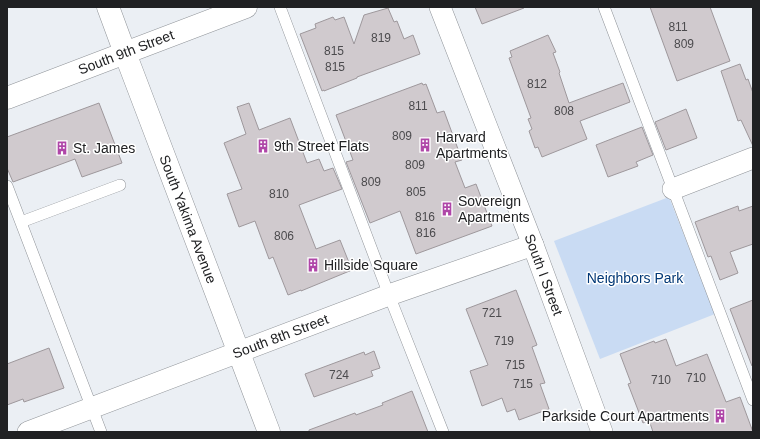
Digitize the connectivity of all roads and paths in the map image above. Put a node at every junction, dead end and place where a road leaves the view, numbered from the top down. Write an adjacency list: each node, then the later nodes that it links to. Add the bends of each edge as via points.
1 (108, 7): 6 (main road, South Yakima Avenue)
2 (246, 7): 6 (main road, South 9th Street)
3 (280, 7): 14 (lane)
4 (440, 7): 13 (street, South I Street)
5 (604, 7): 11 (lane)
6 (125, 53): 7 (main road, South 9th Street); 15 (main road, South Yakima Avenue)
7 (7, 98)
8 (753, 158): 11 (street)
9 (120, 185): 12 (lane)
10 (7, 186): 12 (lane)
11 (673, 189): 16 (lane)
12 (21, 222): 17 (lane)
13 (533, 245): 14 (street, South 8th Street); 22 (street, South I Street)
14 (389, 295): 15 (street, South 8th Street); 21 (lane)
15 (239, 352): 17 (street, South 8th Street); 20 (main road, South Yakima Avenue)
16 (753, 400)
17 (92, 408): 18 (street, South 8th Street); 19 (lane)
18 (28, 432)
19 (101, 432)
20 (269, 432)
21 (443, 432)
22 (602, 432)

